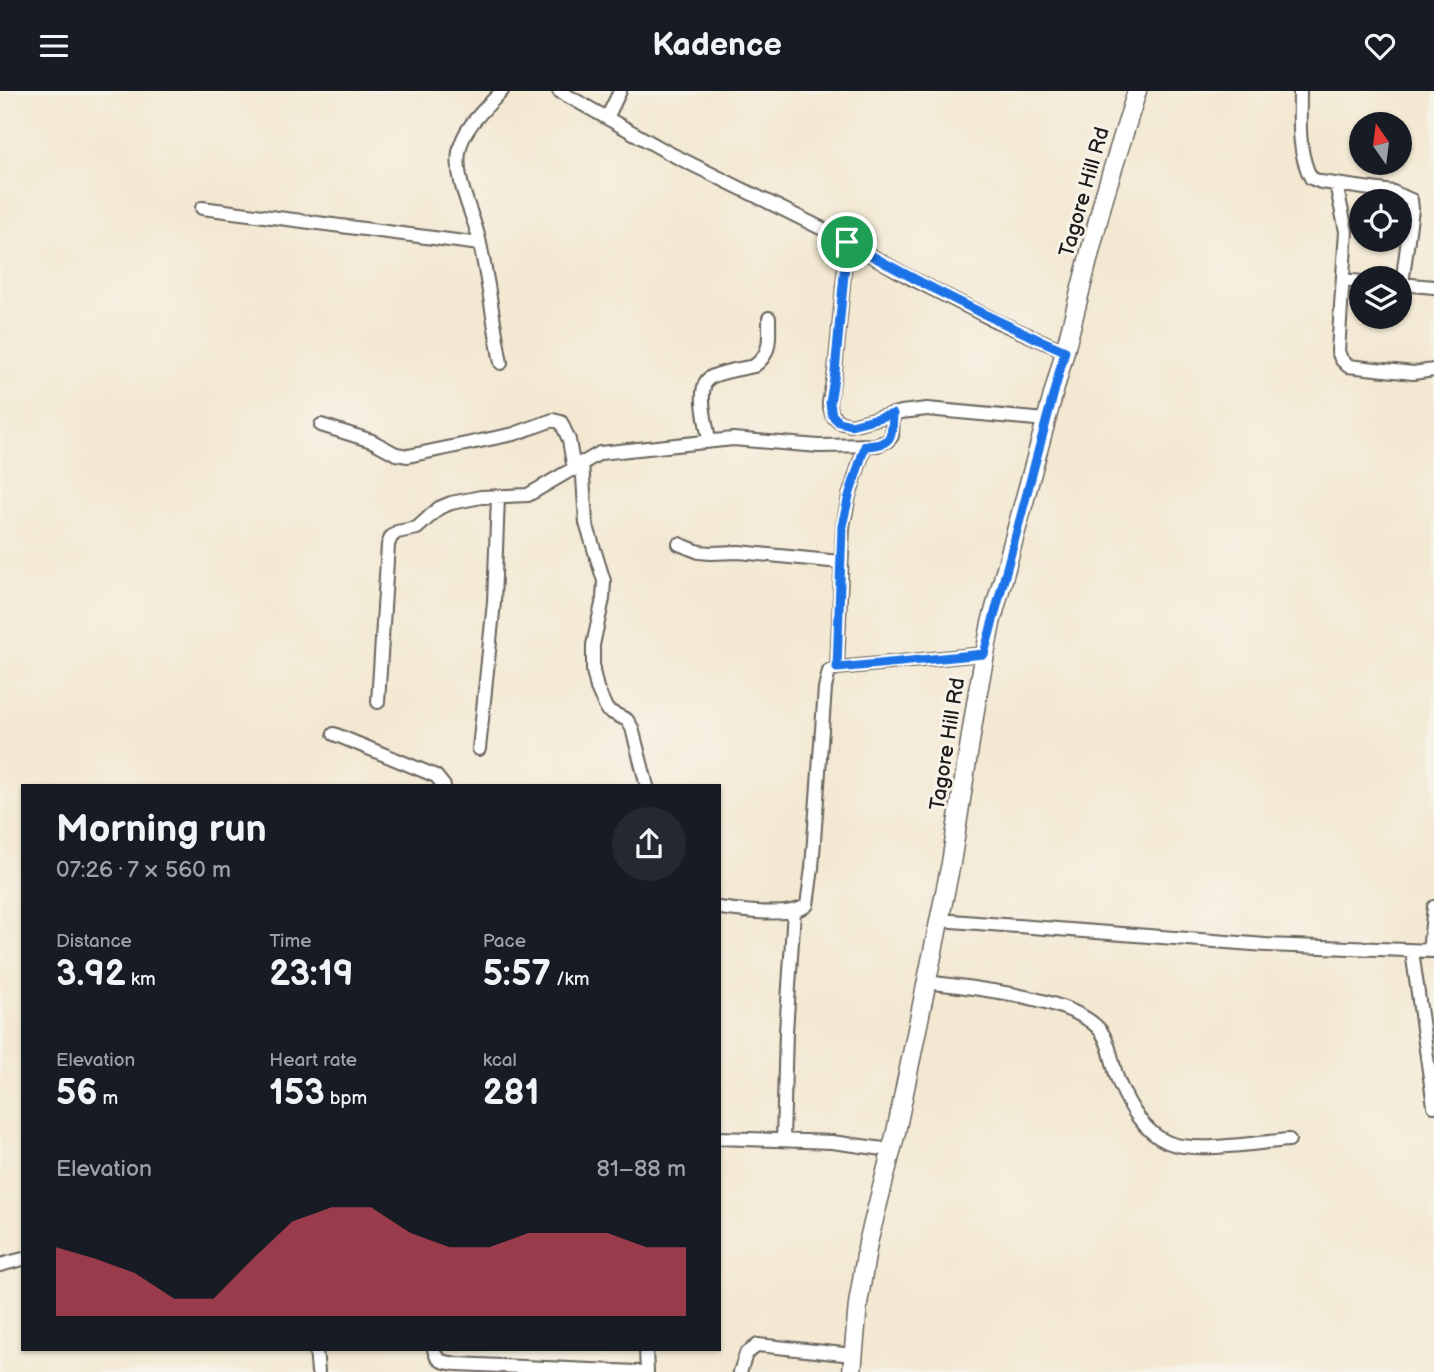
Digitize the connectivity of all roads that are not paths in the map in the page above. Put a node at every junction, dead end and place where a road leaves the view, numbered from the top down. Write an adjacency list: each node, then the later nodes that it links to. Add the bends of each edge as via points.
1 (502, 91): 10 (street, via 470,127 459,152)
2 (559, 91): 6 (street)
3 (620, 91): 6 (street)
4 (1137, 91): 17 (main road, Tagore Hill Rd, via 1104,197)
5 (1300, 91): 7 (street, via 1307,170 1311,178)
6 (607, 118): 9 (street)
7 (1336, 184): 11 (street, via 1393,192 1410,200); 12 (street, via 1346,231)
8 (202, 208): 10 (street)
9 (847, 242): 17 (street, via 996,321); 20 (street, via 832,415 851,425)
10 (480, 244): 18 (street)
11 (1404, 266)
12 (1343, 280): 13 (street); 19 (street, via 1338,351 1348,366 1413,373)
13 (1349, 281)
14 (1412, 285): 15 (street)
15 (1434, 287)
16 (769, 317): 23 (street, via 766,356 754,366 704,383)
17 (1065, 351): 21 (main road, Tagore Hill Rd)
18 (501, 362)
19 (1434, 370)
20 (893, 414): 21 (street, via 940,409); 24 (street, via 892,436 877,446)
21 (1046, 420): 29 (main road, Tagore Hill Rd)
22 (321, 425): 25 (street, via 408,456 514,434 553,420 566,429)
23 (709, 440): 24 (street); 25 (street, via 611,450 591,456)
24 (865, 446): 28 (street, via 846,510)
25 (579, 466): 26 (street, via 528,495); 35 (street, via 586,523 604,581 593,671 607,711 627,720 632,728)
26 (498, 498): 31 (street, via 451,503 417,528 391,537); 33 (street, via 495,602)
27 (679, 544): 28 (street, via 711,554 738,552)
28 (840, 562): 30 (street)
29 (984, 654): 30 (street); 39 (main road, Tagore Hill Rd)
30 (837, 668): 38 (street, via 829,671 825,688 810,895 807,905)
31 (378, 702)
32 (334, 734): 34 (street, via 436,776)
33 (479, 749)
34 (442, 784)
35 (646, 784)
36 (1434, 907): 41 (street)
37 (721, 908): 38 (street)
38 (794, 911): 45 (street)
39 (939, 921): 40 (street); 42 (main road, Tagore Hill Rd)
40 (1412, 951): 41 (street); 43 (street)
41 (1431, 951)
42 (927, 982): 46 (street, via 1045,1002 1088,1020 1106,1041 1115,1074 1136,1115 1168,1143 1198,1147); 47 (main road, Tagore Hill Rd)
43 (1434, 1106)
44 (721, 1138): 45 (street)
45 (783, 1140): 47 (street)
46 (1289, 1140)
47 (891, 1150): 53 (main road, Tagore Hill Rd, via 868,1243)
48 (21, 1260): 49 (street)
49 (0, 1265)
50 (316, 1351): 55 (street)
51 (646, 1351): 58 (street)
52 (435, 1353): 54 (street, via 440,1361 457,1364); 56 (street)
53 (852, 1363): 59 (street, via 758,1345 746,1354)
54 (621, 1371): 57 (street)
55 (318, 1372)
56 (435, 1372)
57 (637, 1372)
58 (648, 1372)
59 (740, 1372)

